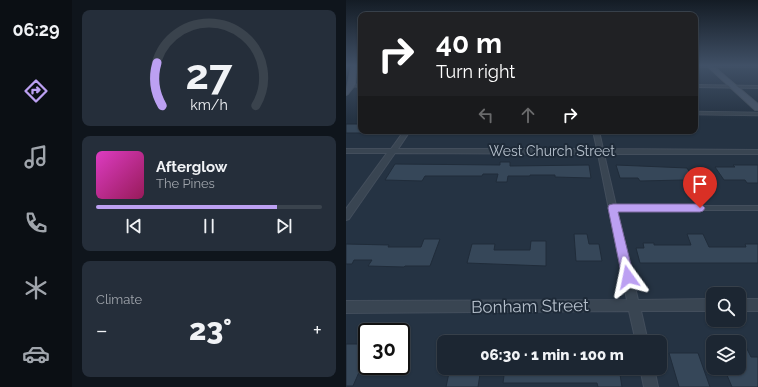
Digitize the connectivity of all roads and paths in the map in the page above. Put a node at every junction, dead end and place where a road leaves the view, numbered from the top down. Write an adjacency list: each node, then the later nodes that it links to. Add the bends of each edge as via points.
1 (731, 83): 5 (street)
2 (352, 86): 3 (street); 7 (street)
3 (358, 86)
4 (698, 86): 5 (street)
5 (734, 86): 6 (street); 8 (street)
6 (758, 87)
7 (346, 93)
8 (758, 108)
9 (698, 113): 10 (lane)
10 (758, 114)
11 (405, 134): 14 (street)
12 (597, 134): 15 (street)
13 (346, 150): 14 (street, West Church Street)
14 (392, 151): 15 (street, West Church Street); 19 (street)
15 (600, 151): 16 (street, West Church Street); 17 (street)
16 (758, 152)
17 (613, 208): 18 (lane); 20 (street)
18 (758, 208)
19 (346, 216)
20 (634, 304): 21 (street, Bonham Street); 24 (street, Bonham Street); 25 (street)
21 (706, 305)
22 (746, 305): 23 (street)
23 (758, 305)
24 (346, 307)
25 (641, 335)
26 (648, 375): 27 (street)
27 (651, 387)

